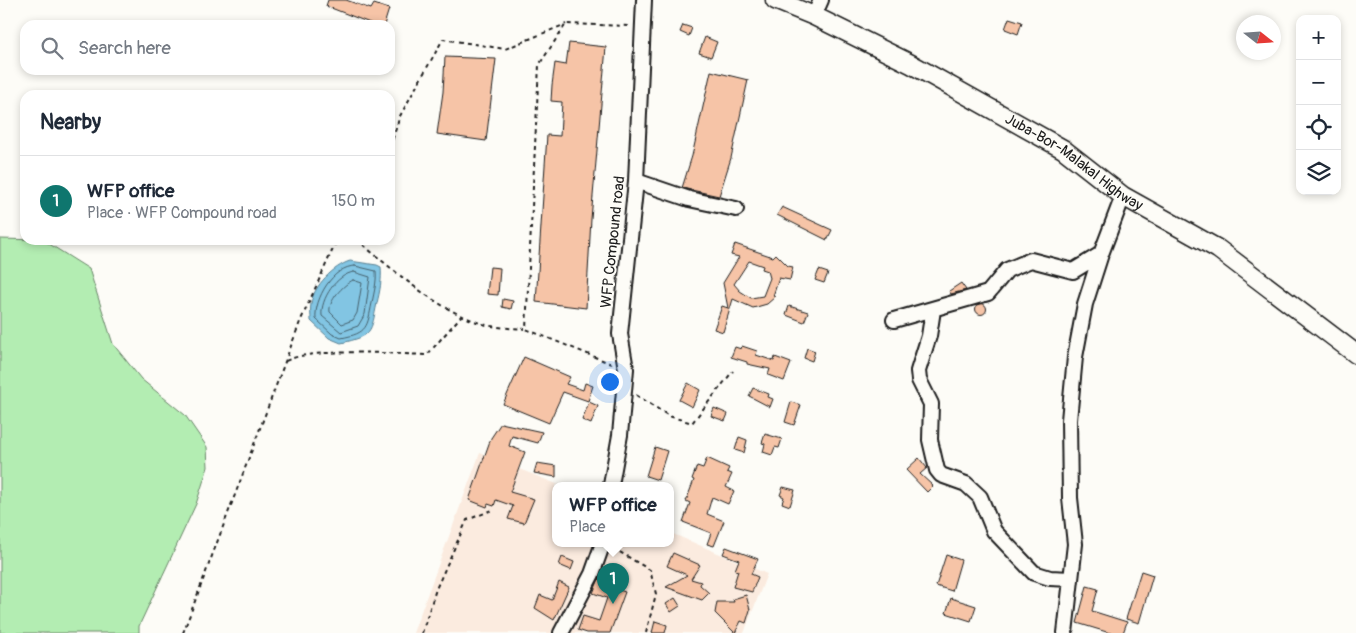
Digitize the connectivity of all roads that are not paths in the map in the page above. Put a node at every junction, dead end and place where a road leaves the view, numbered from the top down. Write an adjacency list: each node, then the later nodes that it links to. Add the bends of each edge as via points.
1 (644, 0): 4 (street, WFP Compound road)
2 (775, 0): 3 (main road, Juba-Bor-Malakal Highway)
3 (817, 8): 5 (main road, Juba-Bor-Malakal Highway, via 1063,149)
4 (636, 181): 6 (street, via 689,199); 11 (street, WFP Compound road, via 620,334 626,369)
5 (1123, 196): 7 (street); 10 (main road, Juba-Bor-Malakal Highway, via 1218,249)
6 (736, 209)
7 (1101, 254): 8 (street, via 1073,271 1031,260 1007,270 988,293); 13 (street, via 1085,304 1075,357 1069,420 1070,498 1075,544)
8 (933, 310): 9 (street); 13 (street, via 918,371 931,404 930,440 937,470 941,475 966,484 980,497 994,531 1034,573)
9 (894, 320)
10 (1356, 354)
11 (612, 482)
12 (602, 547): 14 (street, via 592,574)
13 (1071, 579): 15 (street)
14 (561, 633)
15 (1065, 633)

